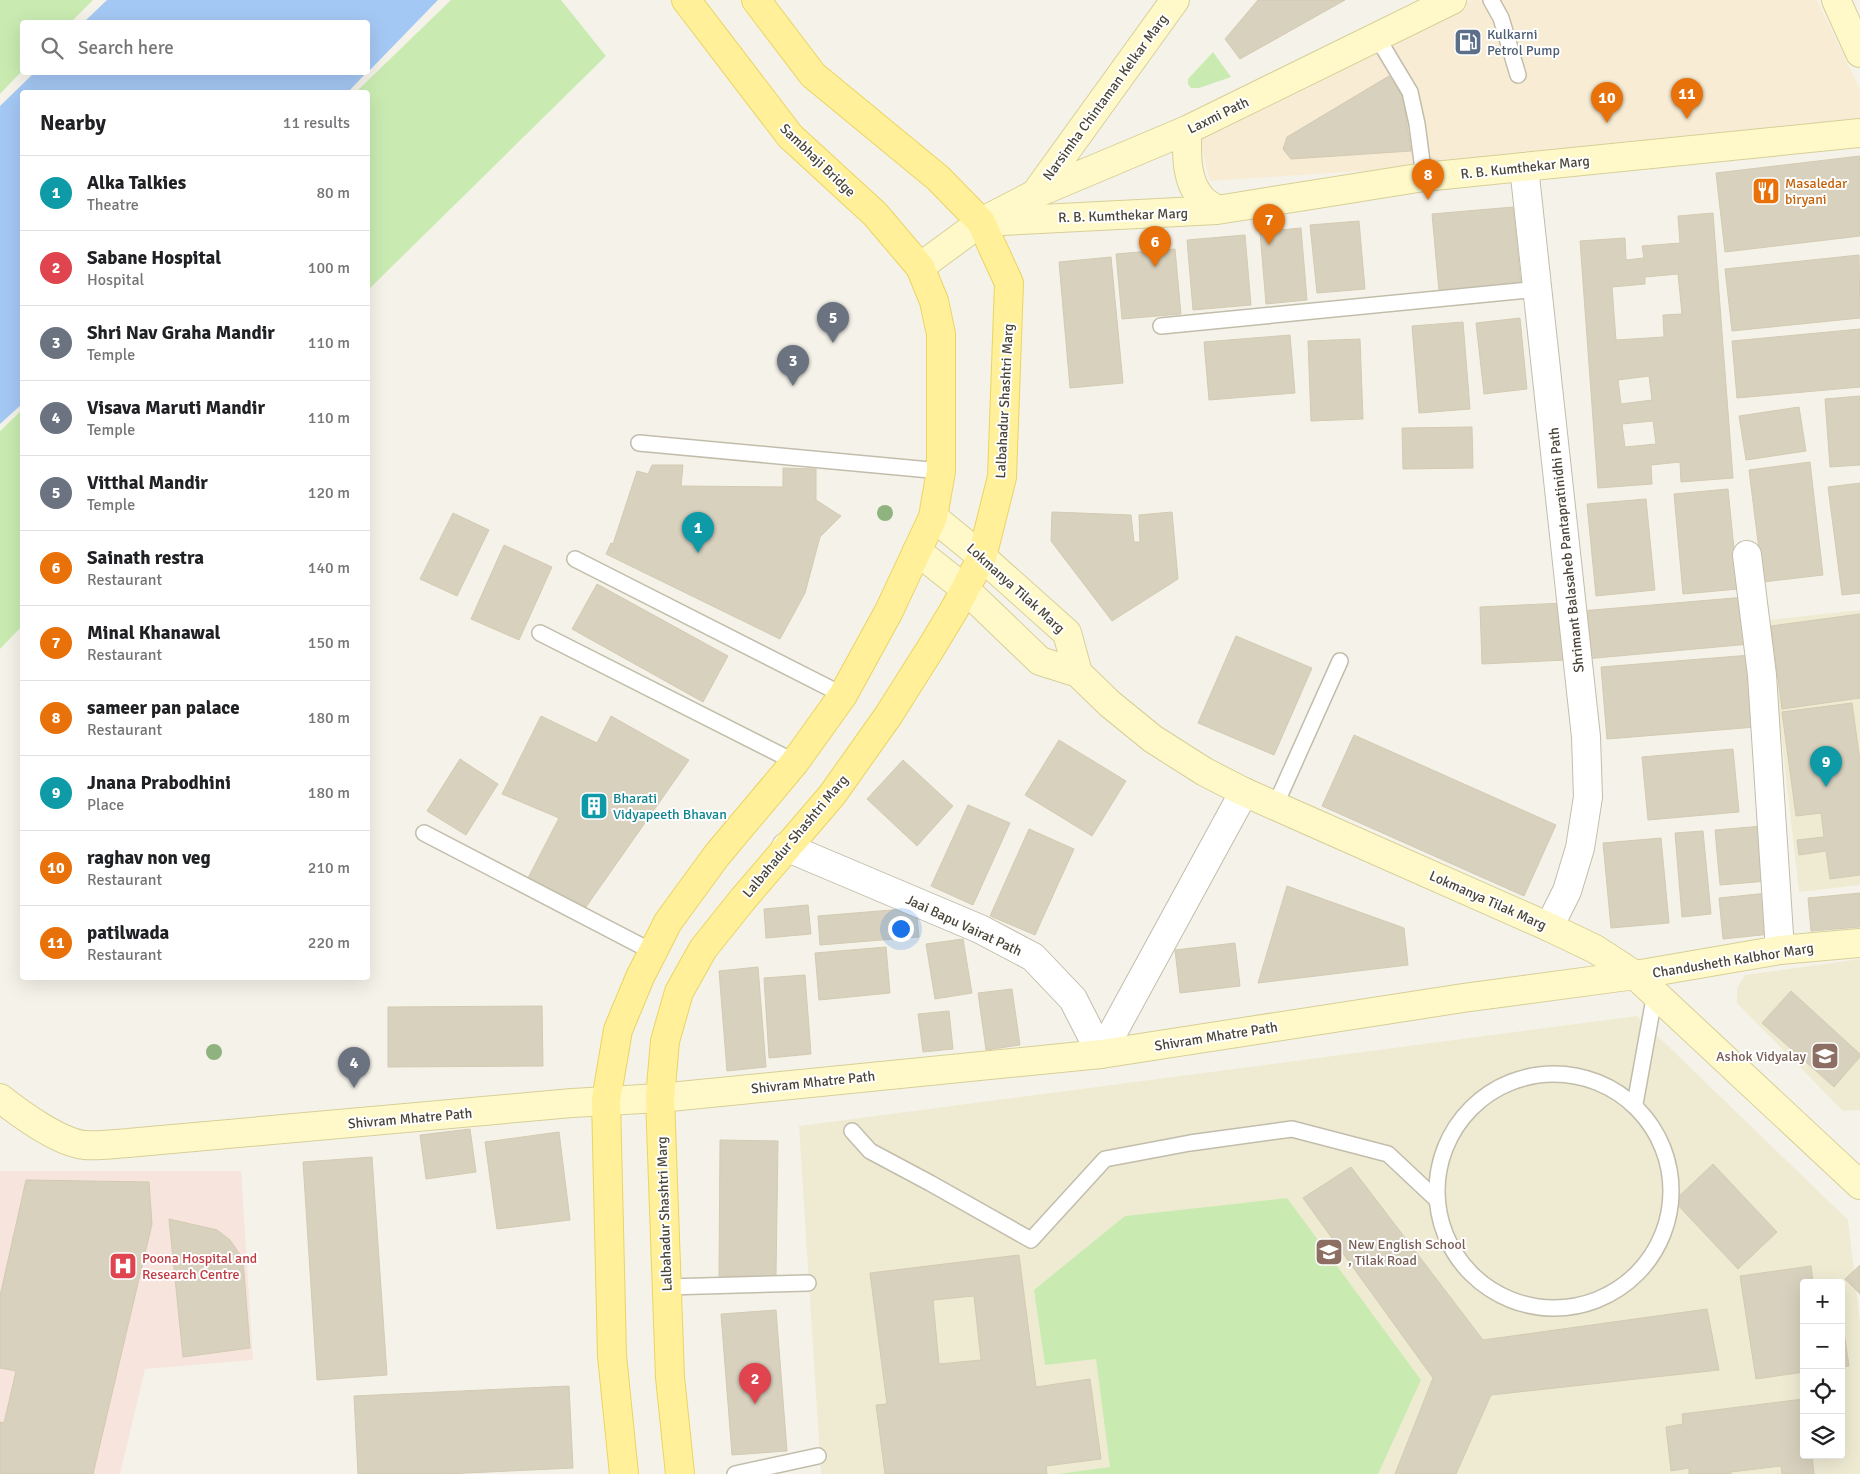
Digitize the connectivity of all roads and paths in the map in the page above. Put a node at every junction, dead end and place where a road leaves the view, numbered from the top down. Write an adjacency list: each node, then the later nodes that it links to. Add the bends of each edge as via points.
1 (686, 0): 17 (main road, Sambhaji Bridge, via 790,136 875,214)
2 (756, 0): 16 (main road, via 813,75 938,178)
3 (1175, 0): 14 (street, Narsimha Chintaman Kelkar Marg)
4 (1452, 0): 7 (street, Laxmi Path)
5 (1491, 0): 9 (lane, via 1501,18)
6 (1836, 0): 8 (street)
7 (1377, 37): 10 (street, Laxmi Path); 13 (lane, via 1410,92)
8 (1860, 53)
9 (1518, 75)
10 (1187, 130): 14 (street, Laxmi Path); 15 (street, via 1186,162 1192,183 1201,199)
11 (1860, 133): 12 (street, R. B. Kumthekar Marg)
12 (1524, 167): 13 (street, R. B. Kumthekar Marg); 18 (street, Shrimant Balasaheb Pantapratinidhi Path)
13 (1424, 177): 15 (street, R. B. Kumthekar Marg)
14 (1036, 194): 16 (street, Laxmi Path)
15 (1217, 210): 16 (street, R. B. Kumthekar Marg)
16 (981, 222): 17 (street, Laxmi Path); 25 (main road, Lalbahadur Shashtri Marg, via 1009,283 1002,476)
17 (920, 268): 21 (main road, via 934,301 941,334)
18 (1538, 289): 19 (lane); 37 (street, Shrimant Balasaheb Pantapratinidhi Path, via 1586,737 1588,797 1580,848 1567,891)
19 (1161, 326)
20 (639, 443): 21 (lane)
21 (941, 472): 22 (main road)
22 (933, 517): 23 (main road); 25 (street, Lokmanya Tilak Marg)
23 (917, 551): 27 (street, Lokmanya Tilak Marg); 31 (main road, via 889,611)
24 (1747, 555): 39 (street, via 1762,676)
25 (982, 557): 27 (main road, Lalbahadur Shashtri Marg); 30 (street, Lokmanya Tilak Marg, via 1067,633)
26 (575, 559): 31 (lane)
27 (965, 589): 30 (street, Lokmanya Tilak Marg, via 1040,661); 36 (main road, Lalbahadur Shashtri Marg, via 888,716 832,795)
28 (540, 633): 32 (lane)
29 (1340, 661): 34 (lane)
30 (1078, 673): 33 (street, Lokmanya Tilak Marg, via 1153,739)
31 (843, 695): 32 (main road)
32 (795, 762): 40 (main road, via 717,855 668,922)
33 (1244, 792): 34 (street, Lokmanya Tilak Marg); 42 (street)
34 (1275, 806): 37 (street, Lokmanya Tilak Marg)
35 (424, 833): 40 (lane)
36 (786, 847): 42 (street, Jaai Bapu Vairat Path, via 980,929 1033,957 1073,1000); 44 (main road, Lalbahadur Shashtri Marg, via 703,949 678,992 664,1041)
37 (1549, 927): 41 (street, Lokmanya Tilak Marg, via 1595,949)
38 (1860, 943): 39 (street, Chandusheth Kalbhor Marg)
39 (1780, 950): 41 (street, Chandusheth Kalbhor Marg)
40 (653, 952): 45 (main road, via 618,1030)
41 (1645, 984): 42 (street, Shivram Mhatre Path, via 1463,998); 46 (lane); 48 (street, Lokmanya Tilak Marg)
42 (1100, 1054): 44 (street, Shivram Mhatre Path)
43 (0, 1098): 45 (street, Shivram Mhatre Path, via 53,1134 83,1145)
44 (660, 1098): 45 (street, Shivram Mhatre Path); 51 (main road, Lalbahadur Shashtri Marg)
45 (606, 1100): 53 (main road, via 612,1356)
46 (1635, 1104): 49 (lane, via 1593,1080 1562,1073 1522,1077 1486,1095 1457,1123 1440,1159); 49 (lane, via 1659,1134 1671,1170 1672,1208 1660,1245 1637,1276 1605,1297 1569,1308 1530,1307 1495,1292 1465,1268 1445,1236)
47 (852, 1131): 49 (lane, via 870,1151 1031,1240 1105,1159 1292,1128 1388,1154)
48 (1860, 1185)
49 (1436, 1199)
50 (808, 1283): 51 (lane)
51 (667, 1288): 54 (main road, Lalbahadur Shashtri Marg, via 670,1377)
52 (818, 1456): 55 (lane)
53 (624, 1474)
54 (680, 1474)
55 (735, 1474)

